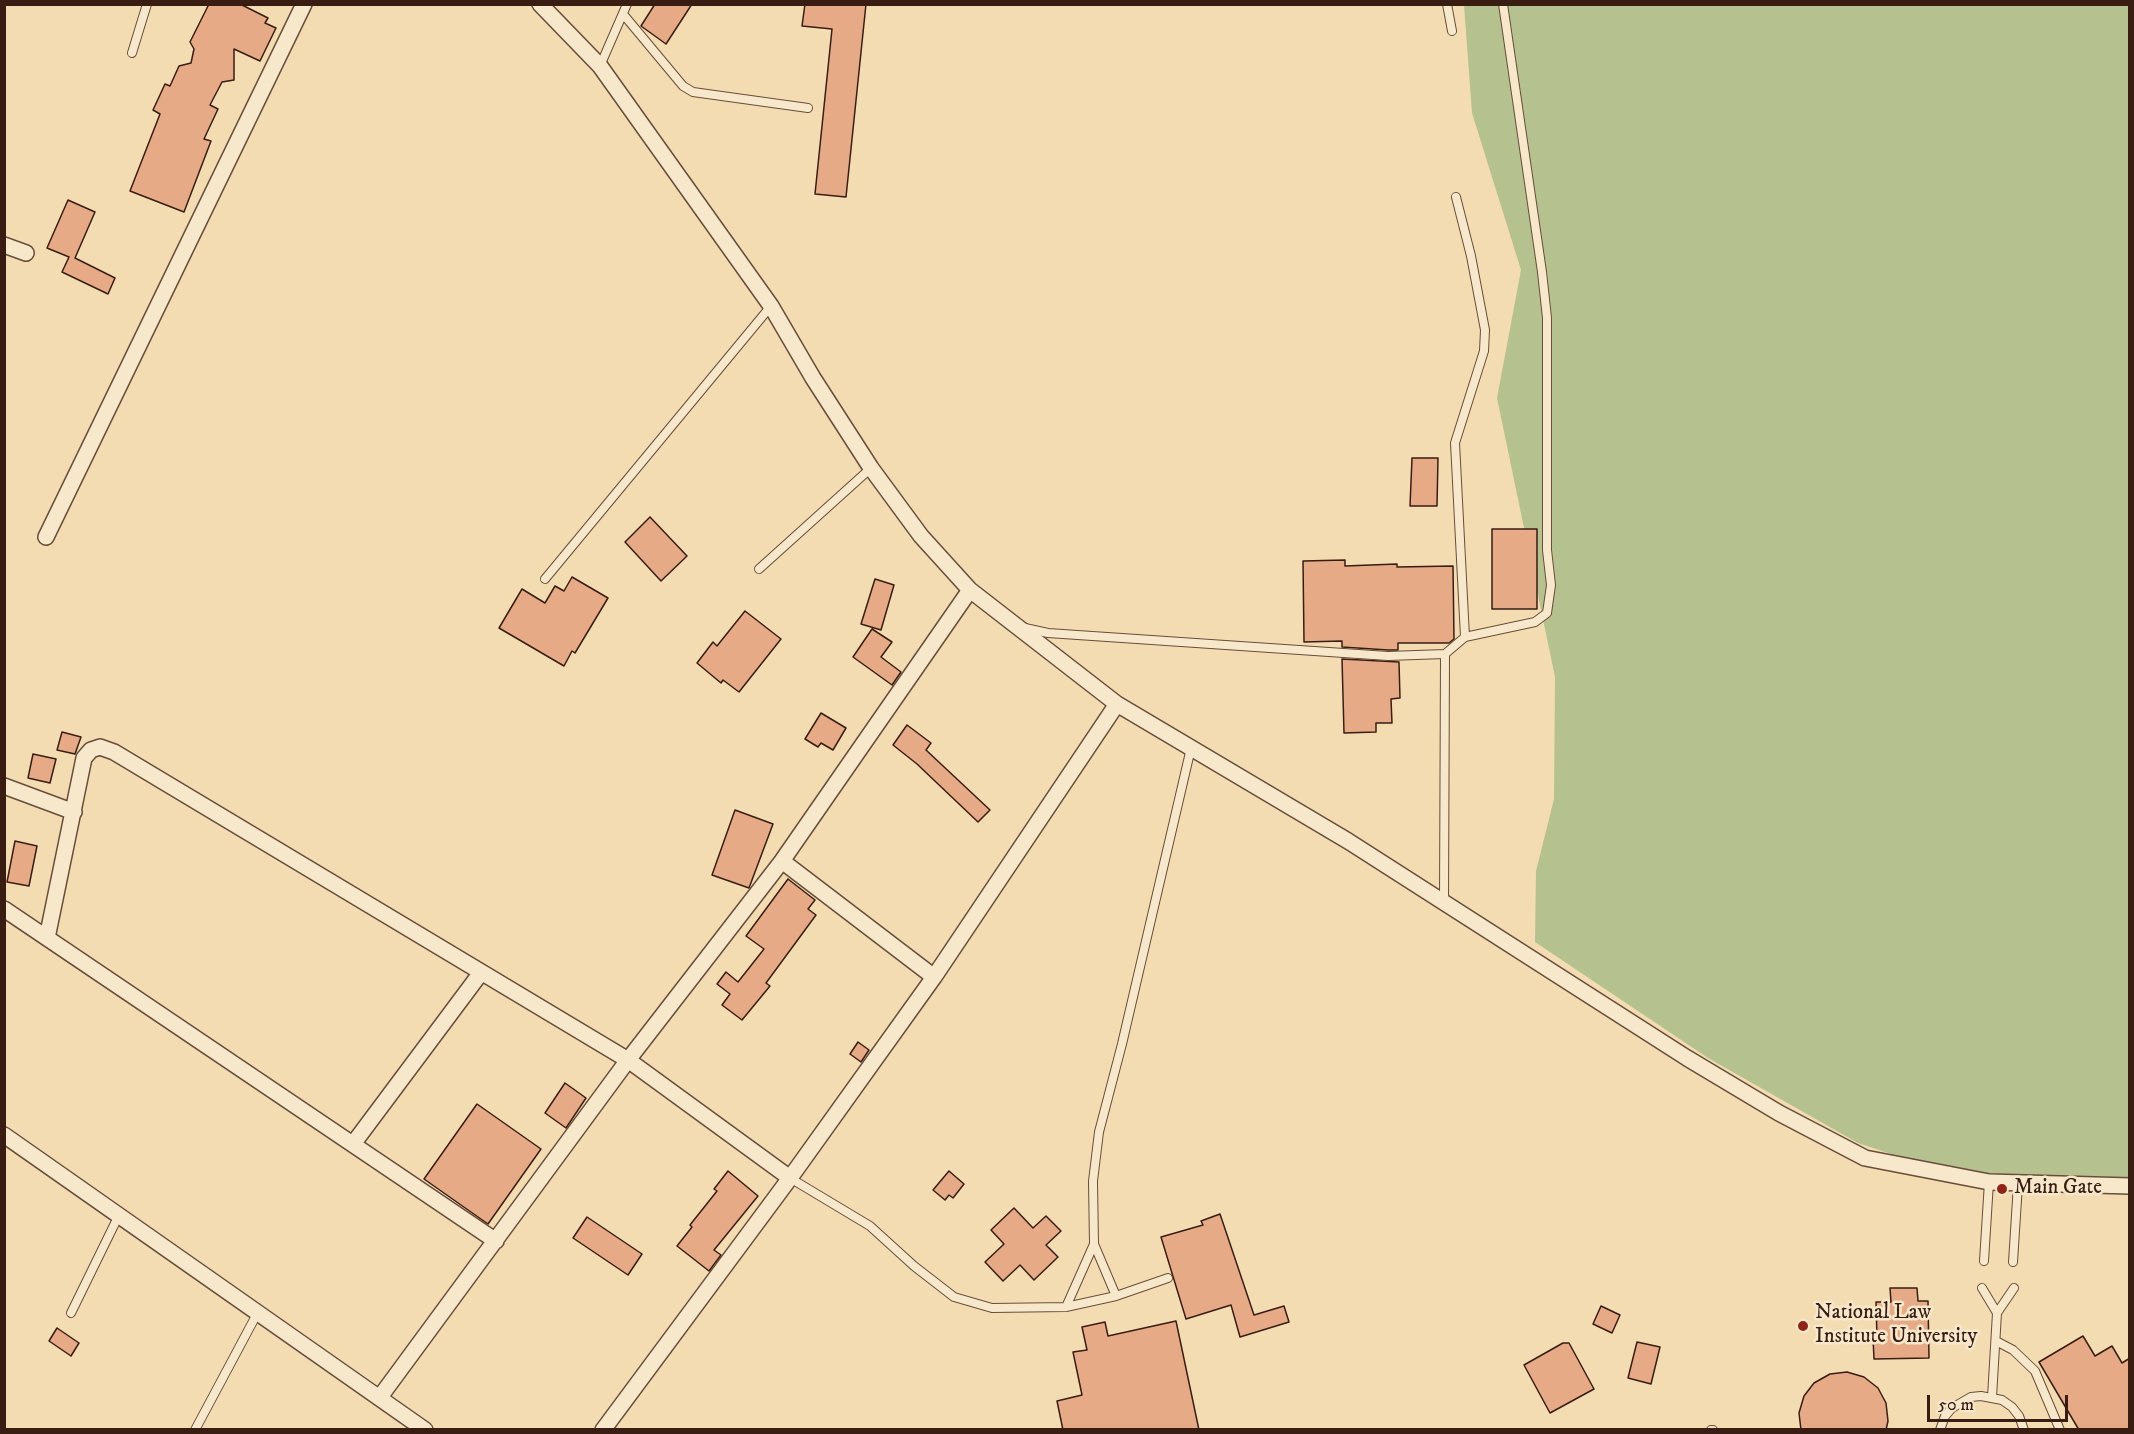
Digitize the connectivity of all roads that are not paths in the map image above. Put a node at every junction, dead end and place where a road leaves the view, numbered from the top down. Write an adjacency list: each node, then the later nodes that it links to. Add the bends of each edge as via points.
1 (147, 4): 9 (lane)
2 (304, 4): 17 (street)
3 (540, 4): 10 (street)
4 (627, 4): 7 (lane)
5 (1447, 4): 8 (lane)
6 (1503, 4): 22 (lane, via 1547,318 1547,550 1551,585 1547,613 1535,622)
7 (623, 14): 10 (lane); 11 (lane, via 683,86 693,92)
8 (1452, 31)
9 (132, 53)
10 (600, 66): 15 (street)
11 (807, 108)
12 (1456, 197): 22 (lane, via 1485,330 1484,351 1455,443)
13 (4, 245): 14 (street)
14 (26, 253)
15 (771, 306): 16 (street); 19 (lane)
16 (871, 468): 18 (lane); 20 (street, via 921,536)
17 (46, 537)
18 (759, 569)
19 (545, 579)
20 (970, 590): 21 (street); 28 (street)
21 (1015, 625): 23 (lane, via 1048,633 1388,656); 24 (street)
22 (1464, 637): 23 (lane)
23 (1445, 654): 29 (lane)
24 (1117, 704): 25 (street); 33 (street)
25 (1191, 748): 29 (street); 43 (lane, via 1099,1132)
26 (4, 786): 27 (street)
27 (74, 812): 31 (street); 32 (street, via 84,758 90,750 100,747 114,752)
28 (782, 861): 33 (street); 34 (street)
29 (1444, 902): 38 (street, via 1687,1058 1865,1158)
30 (4, 909): 31 (street)
31 (47, 938): 36 (street)
32 (480, 974): 34 (street); 36 (street)
33 (934, 976): 37 (street)
34 (628, 1060): 37 (street); 42 (street)
35 (4, 1136): 41 (street)
36 (353, 1144): 42 (street)
37 (790, 1178): 50 (lane, via 870,1226 954,1297 992,1308); 59 (street)
38 (1989, 1182): 39 (street); 44 (lane)
39 (2018, 1184): 40 (street); 45 (lane)
40 (2130, 1186)
41 (119, 1215): 51 (street); 52 (lane)
42 (496, 1241): 55 (street)
43 (1094, 1244): 49 (lane); 50 (lane)
44 (1984, 1261)
45 (2013, 1262)
46 (1168, 1278): 49 (lane)
47 (1982, 1288): 53 (lane)
48 (2014, 1288): 53 (lane)
49 (1116, 1296): 50 (lane)
50 (1066, 1306)
51 (258, 1312): 55 (street); 57 (lane)
52 (71, 1313)
53 (1997, 1313): 54 (lane)
54 (1996, 1341): 56 (lane); 62 (lane, via 2013,1350 2035,1371)
55 (380, 1397): 58 (street)
56 (1992, 1397): 60 (lane, via 1960,1401 1945,1416); 61 (lane, via 2012,1407)
57 (195, 1430)
58 (425, 1430)
59 (603, 1430)
60 (1940, 1430)
61 (2024, 1430)
62 (2060, 1430)

